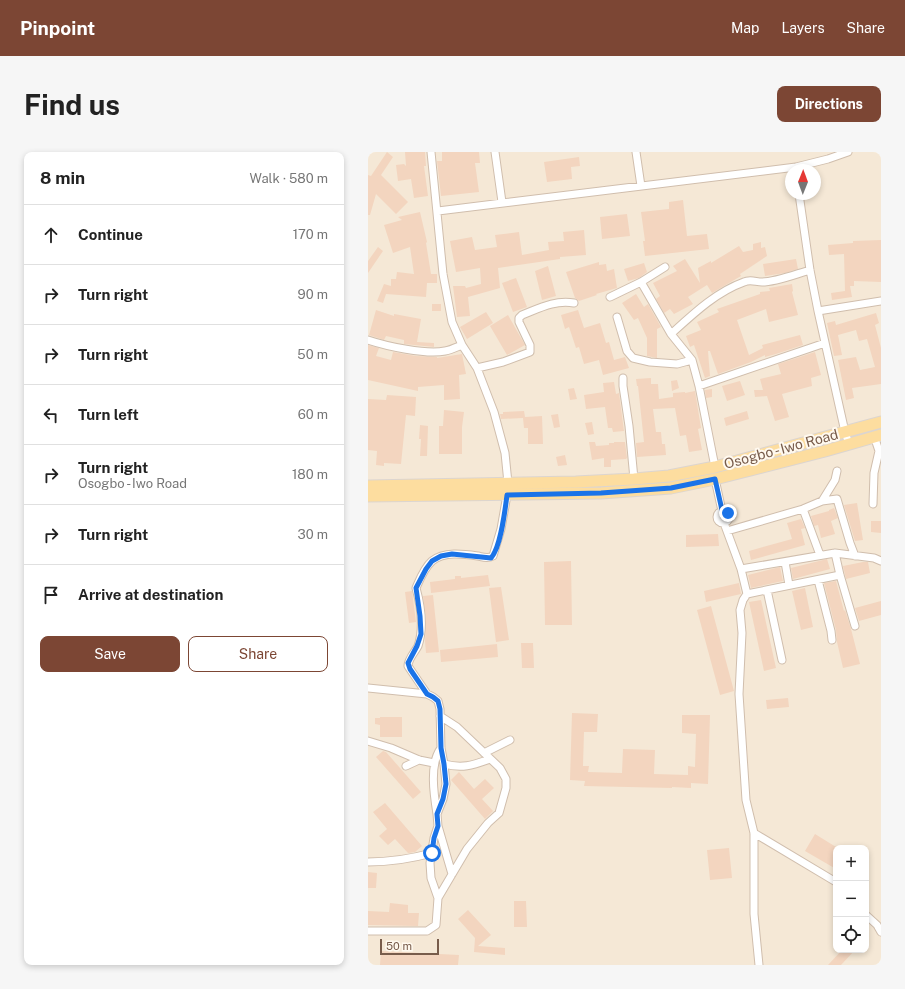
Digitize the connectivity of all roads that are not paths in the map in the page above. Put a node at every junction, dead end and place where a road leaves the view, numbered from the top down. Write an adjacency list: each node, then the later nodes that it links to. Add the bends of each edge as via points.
1 (431, 152): 10 (street)
2 (495, 152): 9 (street)
3 (636, 152): 7 (street)
4 (848, 152): 5 (street)
5 (810, 164)
6 (785, 169): 7 (street)
7 (641, 186): 9 (street)
8 (800, 200): 12 (street)
9 (502, 202): 10 (street)
10 (438, 211): 22 (street, via 443,274 452,322)
11 (665, 267): 13 (street)
12 (810, 270): 17 (street); 19 (street, via 775,280 745,281 702,306)
13 (641, 282): 14 (street); 19 (street)
14 (610, 297)
15 (881, 300): 17 (street)
16 (574, 302): 24 (street, via 554,303 522,315 518,322 530,345 530,352)
17 (818, 311): 21 (street)
18 (617, 318): 23 (street, via 627,351 633,358 677,364)
19 (671, 334): 23 (street)
20 (368, 340): 22 (street, via 412,350 436,352)
21 (825, 343): 26 (street); 28 (street)
22 (462, 345): 24 (street)
23 (692, 360): 26 (street)
24 (477, 368): 37 (street, via 494,412 505,454)
25 (624, 378): 34 (street)
26 (699, 386): 32 (street)
27 (881, 422): 28 (main road, Osogbo - Iwo Road)
28 (845, 432): 30 (street); 32 (main road, Osogbo - Iwo Road)
29 (878, 436): 30 (main road, Osogbo - Iwo Road); 31 (street)
30 (849, 444): 35 (main road, Osogbo - Iwo Road)
31 (880, 451): 43 (street, via 874,474)
32 (715, 467): 34 (main road, Osogbo - Iwo Road, via 669,476)
33 (837, 471): 42 (street, via 835,480)
34 (634, 479): 36 (main road, Osogbo - Iwo Road)
35 (715, 479): 39 (main road, Osogbo - Iwo Road, via 671,488); 45 (street, via 722,510 716,518 718,522 724,523)
36 (544, 482): 37 (main road, Osogbo - Iwo Road); 39 (main road)
37 (508, 483): 38 (main road, Osogbo - Iwo Road)
38 (368, 486)
39 (544, 494): 40 (main road, Osogbo - Iwo Road)
40 (507, 495): 41 (main road, Osogbo - Iwo Road); 61 (street, via 493,556 441,556 432,561 416,588 421,634 408,666)
41 (368, 496)
42 (822, 501): 44 (street); 48 (street, via 837,499)
43 (873, 504)
44 (803, 510): 45 (street); 47 (street)
45 (727, 531): 51 (street)
46 (835, 553): 47 (street); 48 (street); 52 (street)
47 (820, 555): 50 (street)
48 (855, 556): 49 (street)
49 (881, 561)
50 (785, 562): 51 (street); 54 (street)
51 (741, 569): 56 (street)
52 (840, 575): 53 (street); 57 (street)
53 (818, 580): 54 (street); 58 (street)
54 (789, 585): 55 (street)
55 (767, 590): 56 (street); 59 (street)
56 (747, 594): 74 (street, via 740,610 742,633 739,694 746,800)
57 (855, 626)
58 (832, 640)
59 (782, 660)
60 (368, 688): 61 (street)
61 (427, 694): 62 (street, via 438,701)
62 (440, 716): 65 (street); 66 (street, via 457,726)
63 (510, 740): 66 (street)
64 (368, 741): 68 (street)
65 (441, 748): 69 (street); 70 (street)
66 (484, 753): 67 (street)
67 (490, 758): 70 (street, via 468,766); 77 (street, via 500,768 506,780 503,803 499,813 488,823)
68 (419, 760): 69 (street); 71 (street)
69 (434, 763): 72 (street)
70 (444, 764): 72 (street, via 446,784)
71 (406, 766)
72 (437, 814): 73 (street)
73 (438, 826): 75 (street); 77 (street)
74 (754, 833): 78 (street); 83 (street, via 754,914)
75 (432, 853): 76 (street, via 389,862); 79 (street, via 431,878)
76 (368, 862)
77 (452, 874): 79 (street)
78 (834, 881)
79 (438, 898): 81 (street, via 436,925 427,931)
80 (868, 917): 82 (street)
81 (368, 931)
82 (881, 932)
83 (759, 965)

